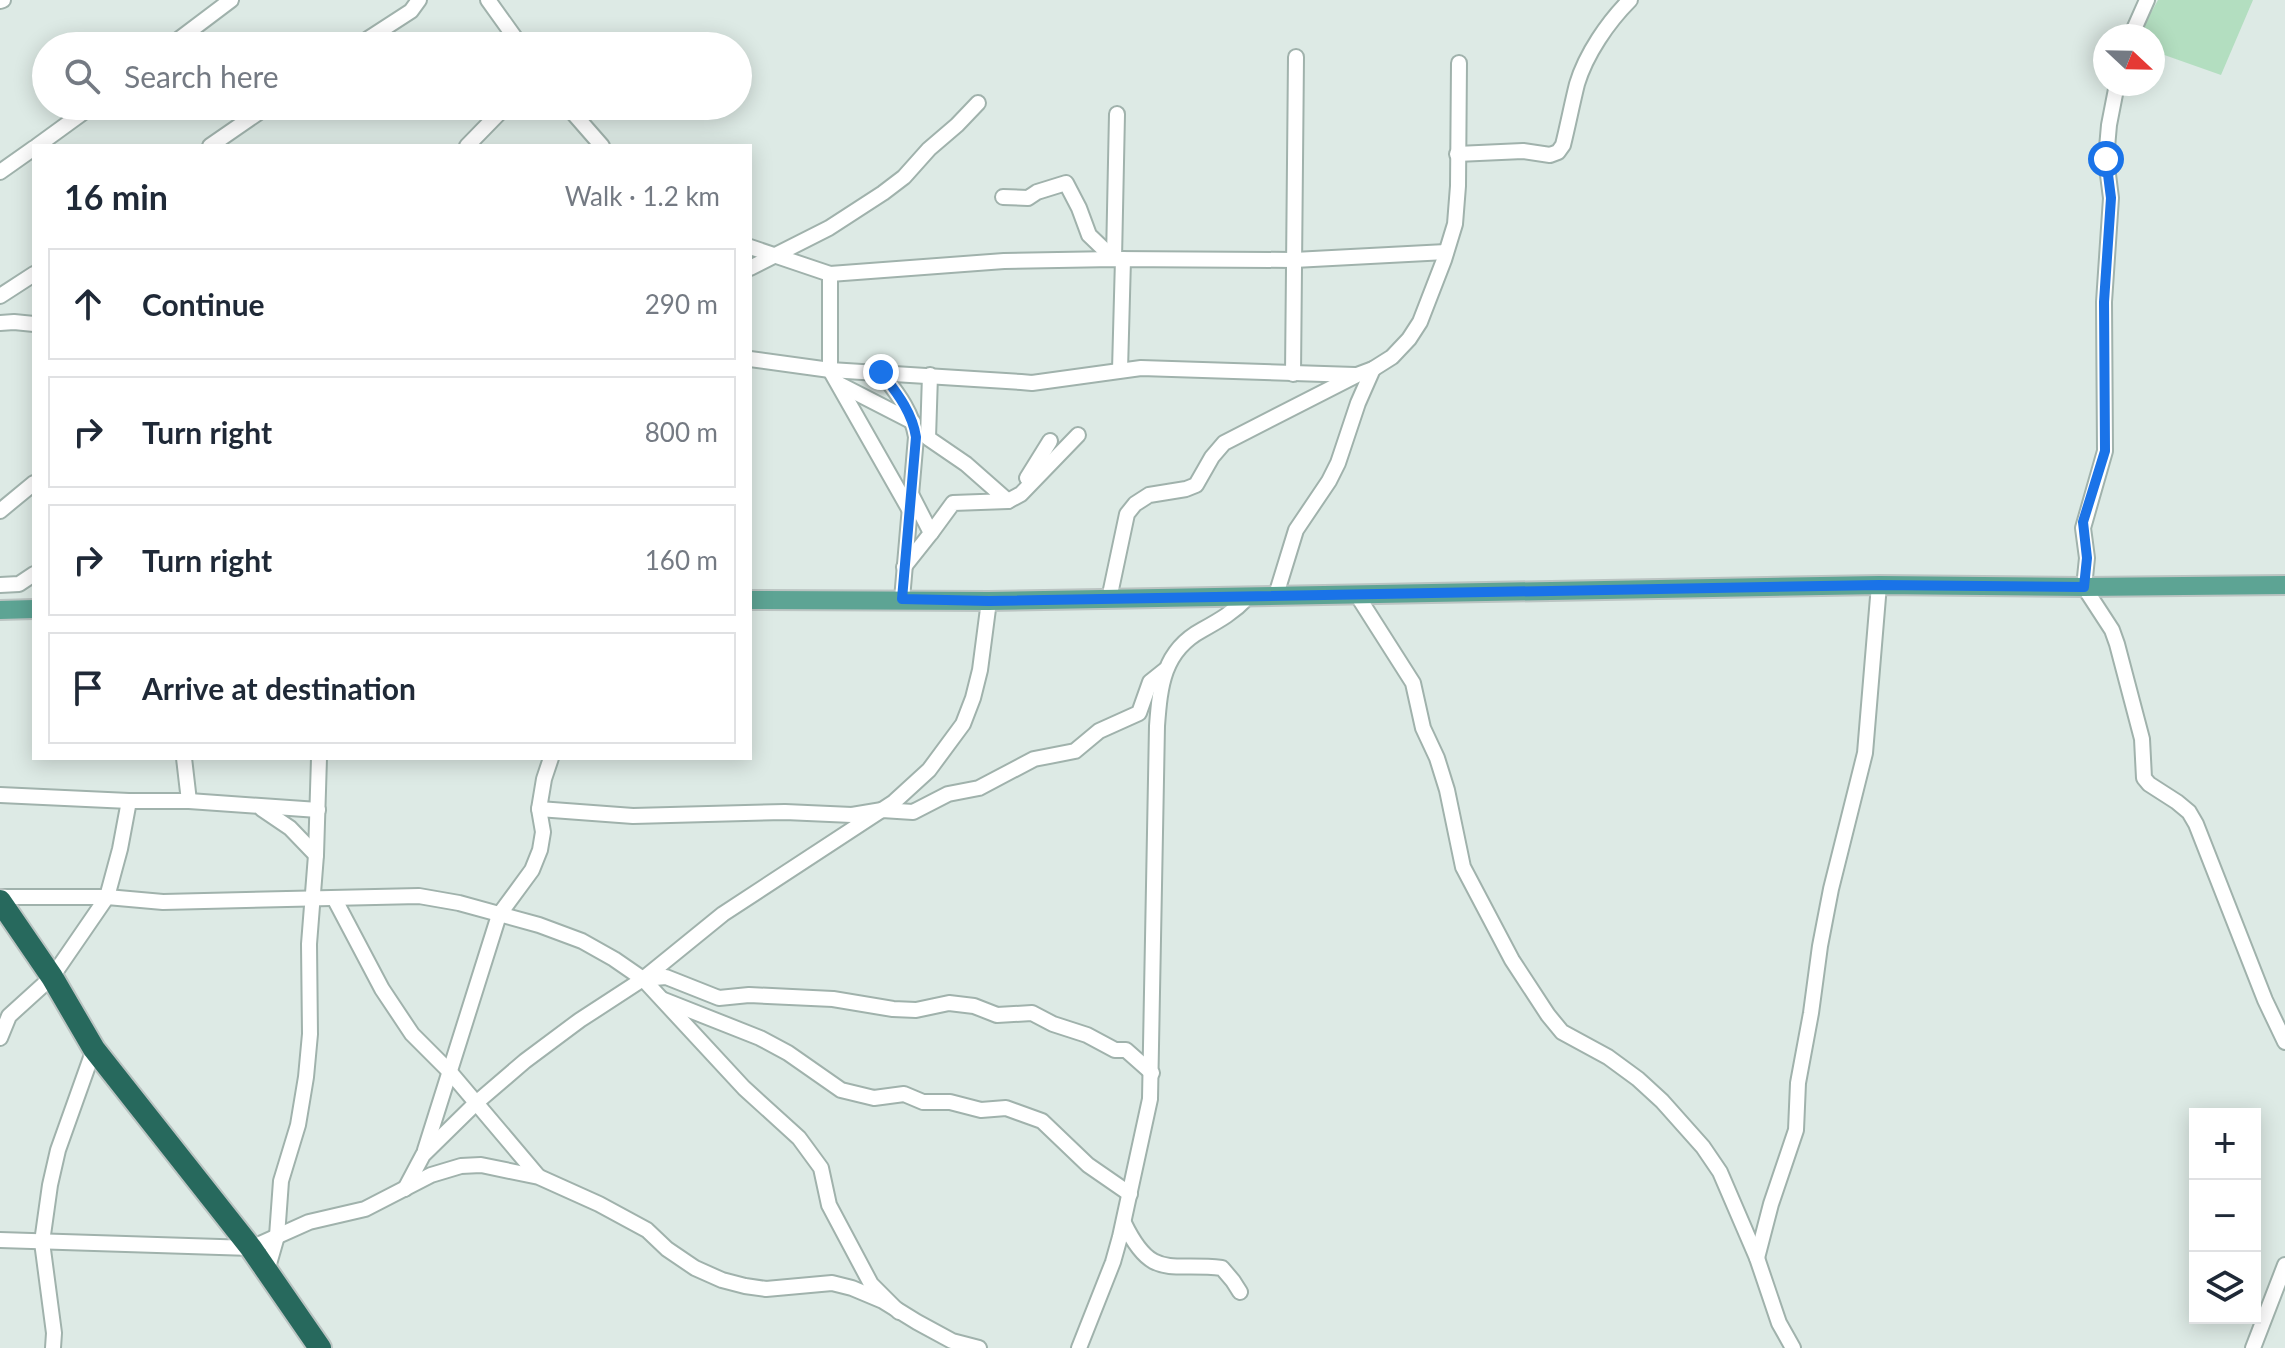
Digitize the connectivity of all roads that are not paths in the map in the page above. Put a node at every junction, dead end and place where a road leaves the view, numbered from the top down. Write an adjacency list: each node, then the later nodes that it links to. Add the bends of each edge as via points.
1 (231, 0): 7 (street)
2 (419, 0): 8 (street)
3 (488, 0): 9 (street)
4 (1630, 0): 24 (street, via 1584,66 1558,152)
5 (2147, 0): 6 (street)
6 (2136, 24)
7 (189, 32)
8 (379, 32)
9 (511, 32)
10 (1296, 57): 31 (street)
11 (1459, 63): 24 (street)
12 (2115, 96): 61 (street, via 2106,159 2111,198 2104,302 2105,451 2083,522)
13 (978, 103): 29 (street, via 883,193)
14 (1117, 114): 30 (street)
15 (77, 120): 19 (street)
16 (248, 120): 20 (street)
17 (492, 120): 21 (street)
18 (579, 120): 22 (street)
19 (56, 140)
20 (213, 144)
21 (469, 144)
22 (600, 144)
23 (32, 150): 25 (street)
24 (1457, 154): 28 (street, via 1455,224)
25 (0, 172)
26 (1003, 197): 30 (street, via 1028,198 1066,183 1089,235)
27 (752, 248): 29 (street)
28 (1446, 252): 31 (street); 39 (street, via 1420,322 1392,357)
29 (777, 255): 32 (street); 33 (street)
30 (1119, 259): 31 (street); 33 (street); 41 (street)
31 (1294, 260): 43 (street)
32 (752, 267)
33 (830, 274): 40 (street)
34 (32, 275): 35 (street)
35 (0, 296)
36 (0, 323): 37 (street)
37 (32, 324)
38 (752, 359): 40 (street)
39 (1373, 369): 45 (street); 62 (street, via 1338,463 1296,530)
40 (830, 370): 42 (street); 46 (street)
41 (1120, 370): 43 (street); 44 (street, via 1032,383)
42 (881, 372): 44 (street); 47 (street)
43 (1293, 374): 45 (street)
44 (930, 375): 53 (street, via 928,438)
45 (1357, 375): 66 (street, via 1234,436 1212,457 1196,485 1149,495 1135,504 1127,514)
46 (838, 383): 47 (street); 52 (street)
47 (913, 422): 52 (street)
48 (1078, 435): 51 (street)
49 (1050, 441): 51 (street)
50 (32, 485): 54 (street)
51 (1023, 492): 53 (street)
52 (910, 501): 55 (street); 56 (street)
53 (1008, 501): 55 (street, via 953,503)
54 (0, 511)
55 (931, 533): 56 (street)
56 (904, 567): 65 (street)
57 (32, 575): 58 (street, via 19,584)
58 (0, 585)
59 (1879, 585): 61 (main road); 63 (main road); 107 (street, via 1865,753 1820,946 1798,1083 1796,1130)
60 (2285, 585): 61 (main road)
61 (2084, 587): 93 (street, via 2112,630 2142,739 2144,778 2189,812 2196,824)
62 (1276, 595): 63 (main road); 64 (main road)
63 (1357, 595): 107 (street, via 1413,683 1423,728 1447,790 1463,867 1512,960 1562,1032 1638,1079 1703,1147 1720,1172)
64 (1248, 597): 66 (main road); 71 (street, via 1235,611 1187,639)
65 (902, 599): 67 (main road); 68 (main road)
66 (1109, 599): 68 (main road)
67 (752, 600)
68 (989, 601): 81 (street, via 980,670 963,724 929,770)
69 (32, 609): 70 (main road)
70 (0, 610)
71 (1165, 670): 81 (street, via 1150,682 1139,713 1099,731 1075,751 1034,759 979,788 948,794 913,812); 96 (street, via 1157,726)
72 (184, 760): 77 (street)
73 (319, 760): 80 (street)
74 (550, 760): 79 (street)
75 (0, 795): 76 (street)
76 (129, 801): 77 (street); 83 (street)
77 (189, 801): 78 (street)
78 (258, 807): 80 (street); 82 (street, via 290,828)
79 (539, 809): 81 (street, via 679,817); 87 (street, via 540,850)
80 (318, 810): 82 (street)
81 (882, 810): 89 (street, via 723,914)
82 (316, 855): 84 (street)
83 (107, 897): 84 (street, via 163,902); 86 (street); 88 (street)
84 (311, 898): 85 (street); 103 (street, via 306,1077 281,1181)
85 (334, 898): 87 (street, via 419,896); 95 (street, via 382,989 412,1034)
86 (0, 899): 88 (highway)
87 (499, 915): 89 (street, via 582,941); 95 (street)
88 (52, 977): 91 (street); 94 (highway)
89 (643, 979): 90 (street); 96 (street, via 666,977 719,998 833,999 916,1010 949,1003 997,1015 1032,1013 1115,1050 1126,1050); 97 (street, via 580,1020)
90 (660, 998): 101 (street, via 760,1038 841,1090 874,1098 904,1094 981,1110 1006,1108 1042,1121 1088,1165); 111 (street, via 799,1138 821,1168 829,1205 871,1284)
91 (5, 1018): 92 (street)
92 (0, 1038)
93 (2285, 1042)
94 (94, 1049): 105 (street, via 58,1150); 106 (highway)
95 (450, 1072): 97 (street); 98 (street)
96 (1152, 1073): 101 (street)
97 (476, 1103): 98 (street); 99 (street)
98 (423, 1155): 100 (street)
99 (539, 1177): 100 (street, via 461,1166); 111 (street, via 632,1220 680,1259 722,1280 766,1289 832,1283 868,1294)
100 (404, 1189): 103 (street, via 365,1209)
101 (1130, 1194): 102 (street)
102 (1124, 1223): 110 (street, via 1134,1244 1158,1266 1222,1268); 115 (street)
103 (277, 1236): 106 (street); 109 (street)
104 (0, 1240): 105 (street)
105 (42, 1242): 106 (street); 112 (street)
106 (251, 1248): 109 (highway)
107 (1757, 1258): 116 (street)
108 (2285, 1265): 117 (street)
109 (267, 1271): 113 (highway)
110 (1240, 1292)
111 (899, 1312): 114 (street, via 952,1341)
112 (53, 1348)
113 (320, 1348)
114 (979, 1348)
115 (1079, 1348)
116 (1793, 1348)
117 (2253, 1348)

